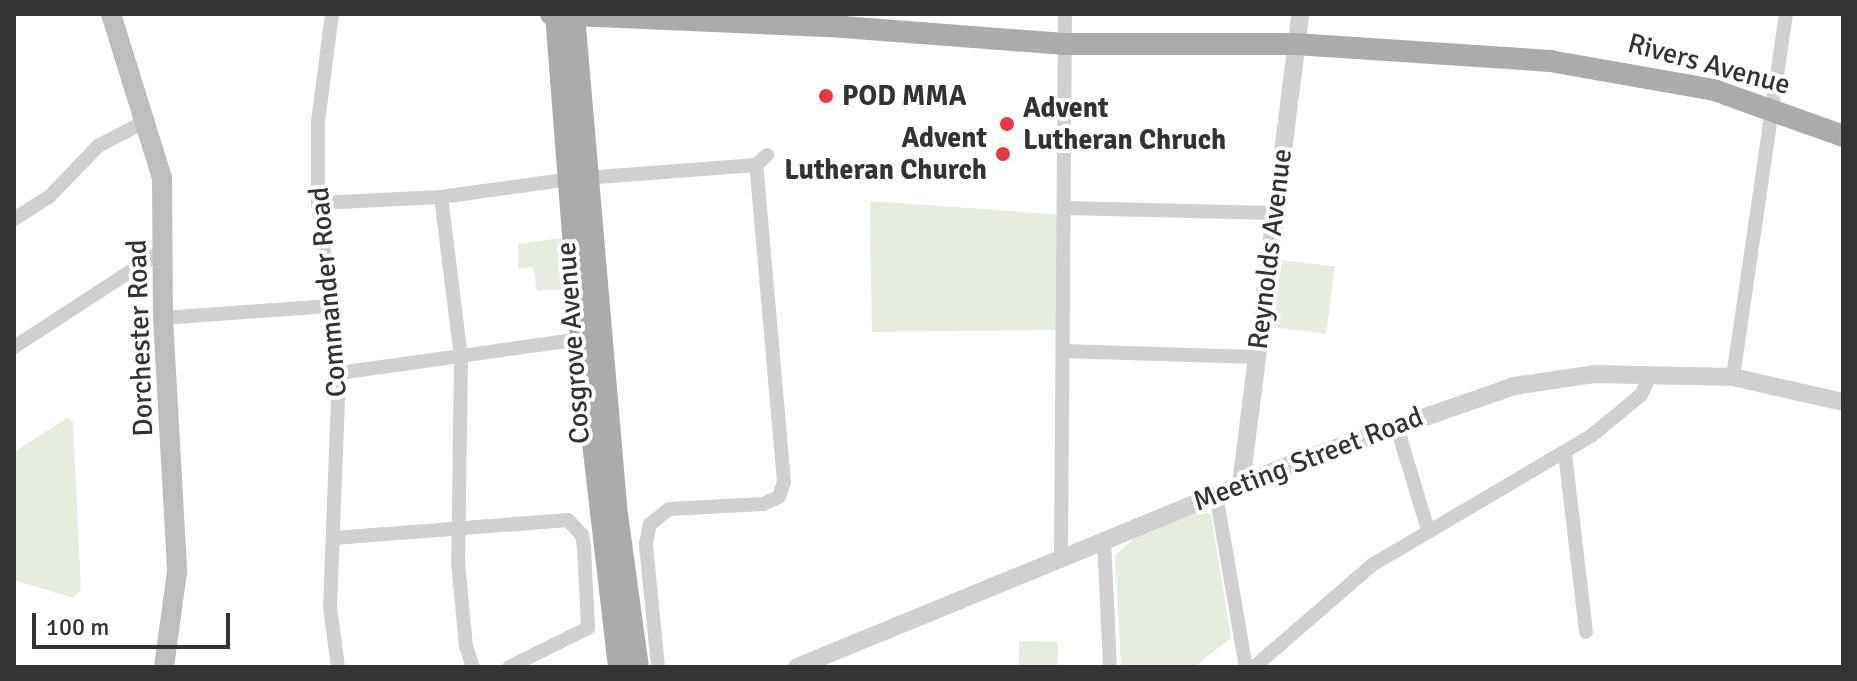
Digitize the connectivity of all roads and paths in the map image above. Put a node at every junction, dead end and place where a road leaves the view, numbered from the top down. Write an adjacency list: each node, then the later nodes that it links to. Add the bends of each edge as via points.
1 (111, 14): 11 (main road, Dorchester Road)
2 (332, 14): 15 (street, Commander Road, via 318,122)
3 (562, 14): 7 (main road, Rivers Avenue); 13 (main road, Cosgrove Avenue)
4 (1065, 14): 8 (street)
5 (1300, 14): 9 (street, Reynolds Avenue)
6 (1786, 14): 10 (street)
7 (843, 20): 8 (main road, Rivers Avenue)
8 (1064, 44): 9 (main road, Rivers Avenue); 16 (street)
9 (1295, 44): 10 (main road, Rivers Avenue, via 1609,68 1714,90); 17 (street, Reynolds Avenue)
10 (1771, 109): 12 (main road, Rivers Avenue); 29 (street)
11 (146, 121): 18 (street, via 98,146 50,196); 19 (main road, Dorchester Road, via 162,178)
12 (1843, 136)
13 (581, 179): 14 (street); 22 (main road, Cosgrove Avenue); 41 (main road, Cosgrove Avenue); 49 (street, via 762,160 784,482 779,497 763,504 669,509 650,524 646,544)
14 (441, 197): 15 (street); 26 (street)
15 (318, 203): 20 (street, Commander Road)
16 (1066, 208): 17 (street); 24 (street)
17 (1275, 213): 25 (street, Reynolds Avenue)
18 (14, 219)
19 (165, 249): 21 (main road, Dorchester Road); 23 (street)
20 (330, 306): 21 (street); 27 (street, Commander Road)
21 (163, 318): 43 (main road, Dorchester Road, via 177,572)
22 (581, 339): 26 (street); 41 (main road, Cosgrove Avenue)
23 (14, 347)
24 (1063, 351): 25 (street); 39 (street)
25 (1256, 357): 33 (street, Reynolds Avenue)
26 (461, 358): 27 (street); 35 (street)
27 (339, 373): 37 (street, Commander Road)
28 (1651, 374): 29 (street, Meeting Street Road); 31 (street, Meeting Street Road, via 1594,374 1514,386); 32 (street, via 1633,402)
29 (1733, 377): 30 (street, Meeting Street Road)
30 (1843, 402)
31 (1396, 424): 33 (street, Meeting Street Road); 36 (street)
32 (1565, 453): 36 (street); 40 (street)
33 (1241, 484): 34 (street, Meeting Street Road)
34 (1216, 494): 38 (street, Meeting Street Road); 42 (street)
35 (460, 529): 37 (street); 45 (street, via 461,601); 46 (street, via 568,520 582,535 590,621 583,635)
36 (1428, 530): 52 (street, via 1372,565)
37 (334, 538): 44 (street, Commander Road, via 330,607)
38 (1104, 540): 39 (street, Meeting Street Road); 51 (street)
39 (1061, 557): 50 (street, Meeting Street Road)
40 (1586, 632)
41 (626, 637): 47 (main road, Cosgrove Avenue); 48 (main road, Cosgrove Avenue)
42 (1244, 666)
43 (164, 667)
44 (338, 667)
45 (473, 667)
46 (509, 667)
47 (619, 667)
48 (638, 667)
49 (658, 667)
50 (797, 667)
51 (1110, 667)
52 (1254, 667)

